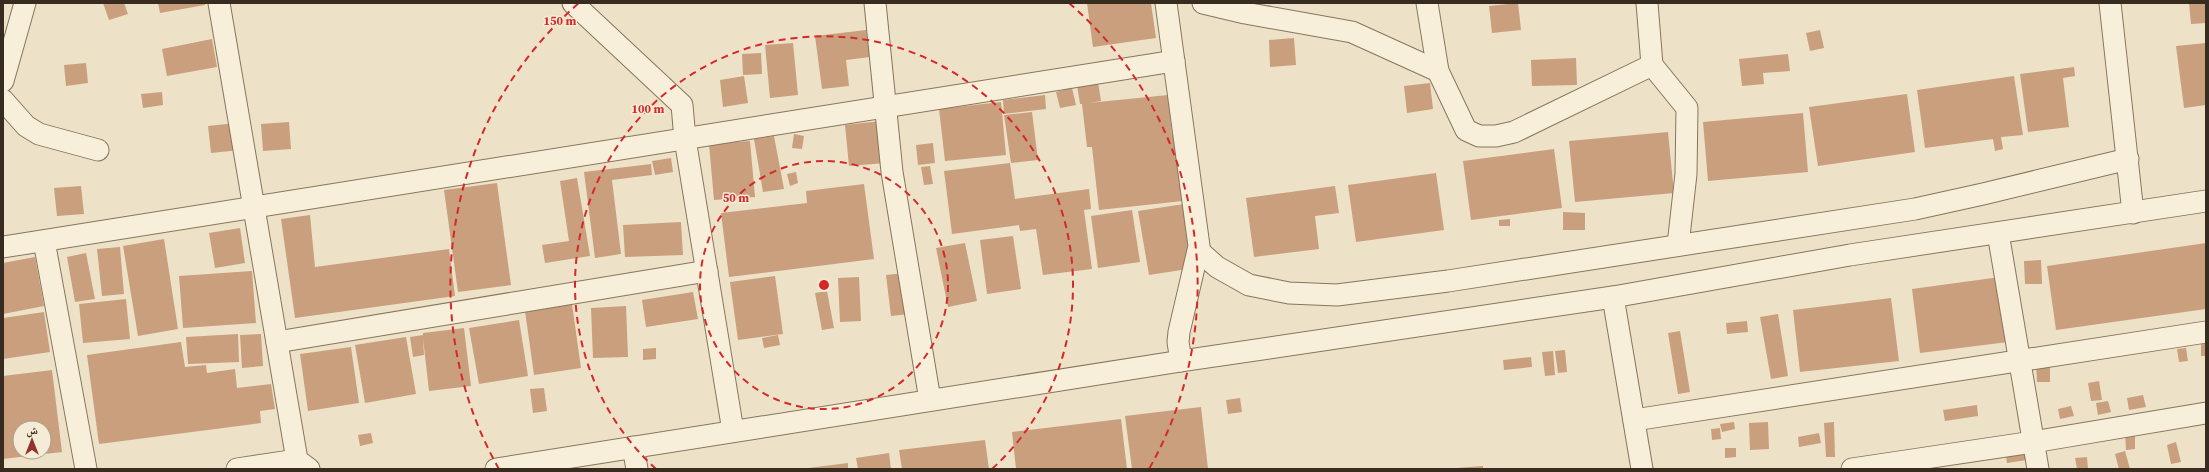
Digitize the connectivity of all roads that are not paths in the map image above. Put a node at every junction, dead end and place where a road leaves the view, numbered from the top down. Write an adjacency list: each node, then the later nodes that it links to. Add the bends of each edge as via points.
1 (25, 3): 13 (street)
2 (219, 3): 20 (street)
3 (573, 3): 16 (street, via 682,105)
4 (875, 3): 15 (street)
5 (1166, 3): 10 (street)
6 (1203, 3): 12 (street, via 1352,32)
7 (1427, 3): 12 (street)
8 (1647, 3): 11 (street)
9 (2109, 3): 18 (street)
10 (1174, 61): 15 (street); 26 (street)
11 (1652, 65): 12 (street, via 1514,132 1496,136 1479,136 1466,130); 24 (street, via 1687,108 1686,174)
12 (1438, 71)
13 (3, 81)
14 (3, 100): 17 (street, via 26,126 39,134)
15 (886, 107): 16 (street); 33 (street, via 892,172)
16 (685, 139): 20 (street); 27 (street)
17 (98, 150)
18 (2128, 159): 21 (street); 24 (street, via 1915,209)
19 (2206, 202): 21 (street)
20 (254, 207): 23 (street); 30 (street)
21 (2133, 213): 22 (street)
22 (1998, 234): 28 (street, via 1850,255); 32 (street)
23 (44, 241): 25 (street); 40 (street)
24 (1678, 245): 26 (street, via 1448,281 1336,295 1289,293 1249,285 1217,267)
25 (3, 247)
26 (1199, 251): 31 (street, via 1179,332)
27 (707, 271): 30 (street); 36 (street)
28 (1613, 297): 31 (street); 35 (street)
29 (2206, 332): 32 (street)
30 (277, 342): 39 (street)
31 (1181, 361): 33 (street)
32 (2019, 361): 35 (street); 37 (street)
33 (930, 400): 36 (street)
34 (2206, 413): 37 (street)
35 (1634, 420): 44 (street)
36 (733, 432): 38 (street)
37 (2033, 442): 45 (street); 46 (street)
38 (633, 447): 42 (street); 43 (street)
39 (303, 464): 41 (street)
40 (86, 469)
41 (237, 469)
42 (496, 469)
43 (637, 469)
44 (1642, 469)
45 (1852, 469)
46 (2038, 469)

